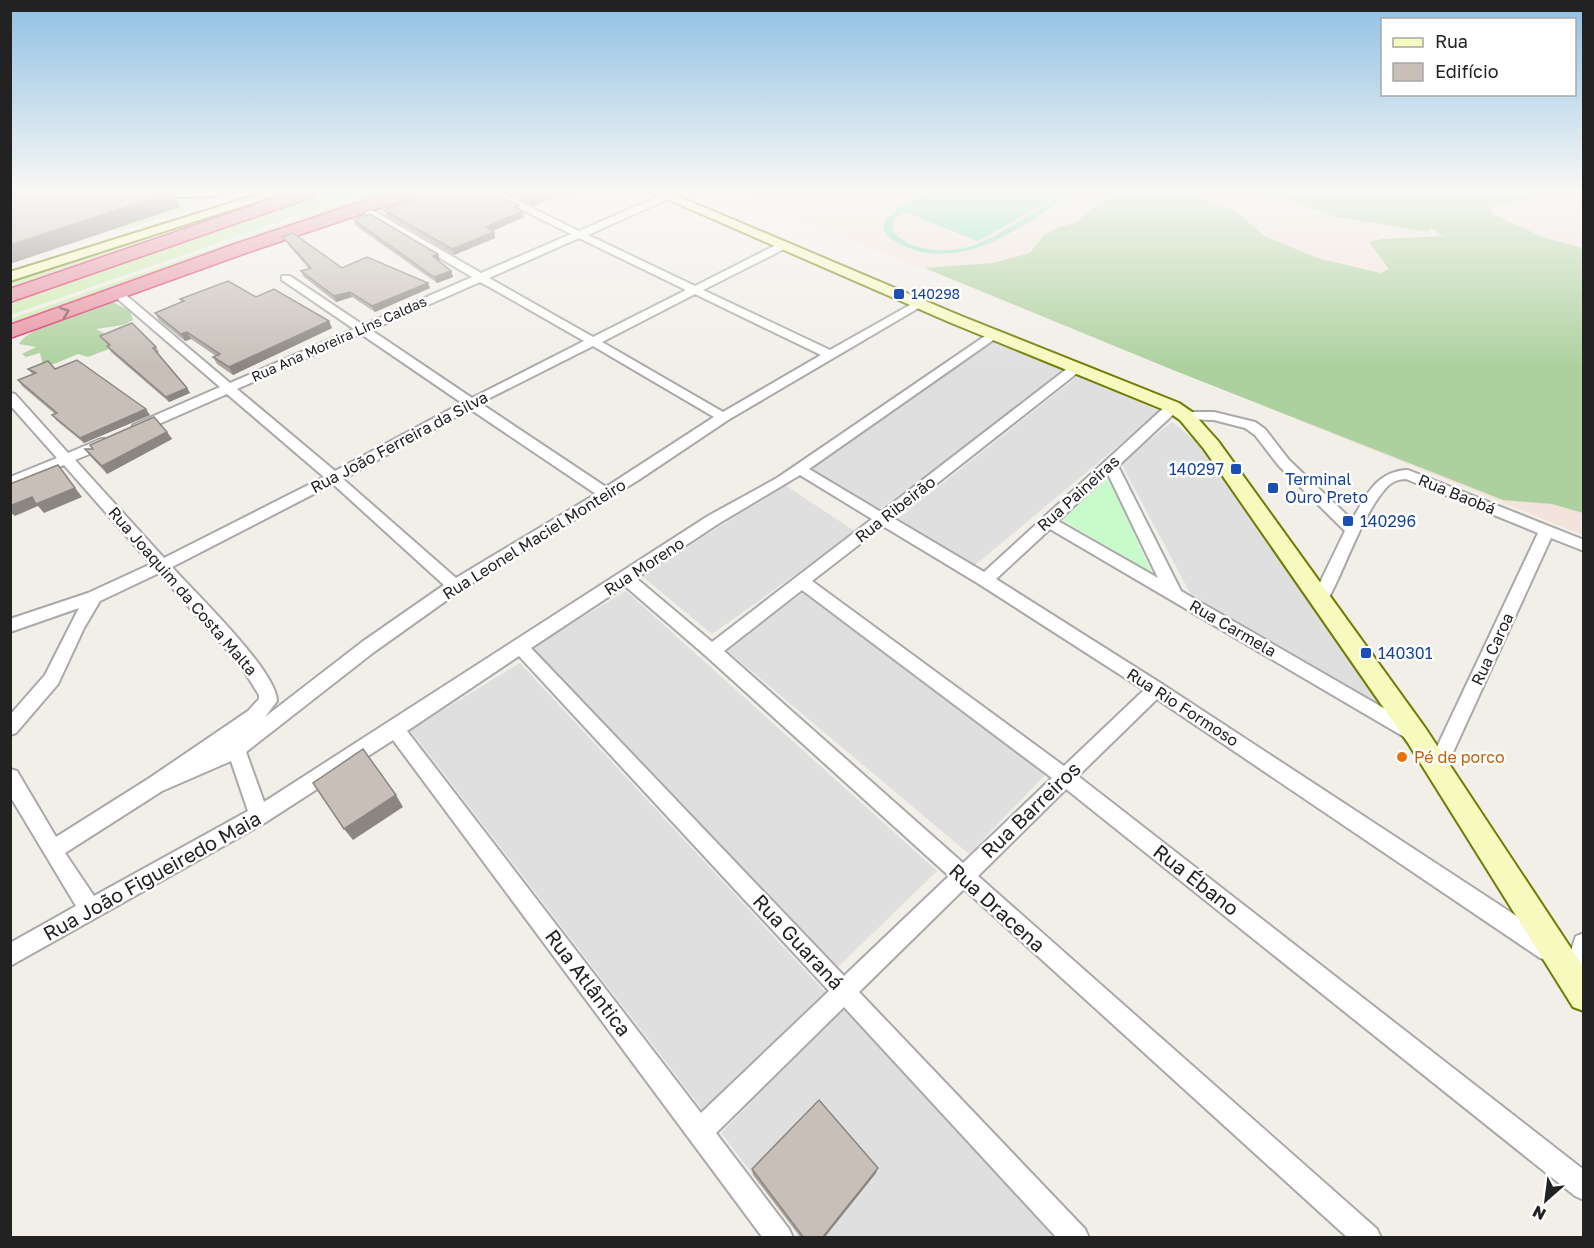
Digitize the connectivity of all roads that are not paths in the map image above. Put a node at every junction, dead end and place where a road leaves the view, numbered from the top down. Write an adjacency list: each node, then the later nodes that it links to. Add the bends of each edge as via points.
1 (95, 250): 9 (street)
2 (142, 250): 14 (highway)
3 (240, 250): 13 (highway)
4 (431, 250): 11 (street)
5 (543, 250): 11 (street, Rua Ana Moreira Lins Caldas)
6 (612, 250): 12 (street)
7 (774, 250): 12 (street, Rua João Ferreira da Silva)
8 (792, 250): 15 (street)
9 (10, 278)
10 (286, 278): 16 (street)
11 (478, 279): 16 (street, Rua Ana Moreira Lins Caldas); 19 (street)
12 (695, 291): 19 (street, Rua João Ferreira da Silva); 20 (street)
13 (117, 293): 17 (highway, one-way to 13); 22 (street)
14 (10, 296)
15 (921, 303): 18 (street); 20 (street, Rua Leonel Maciel Monteiro)
16 (361, 330): 22 (street, Rua Ana Moreira Lins Caldas); 24 (street)
17 (10, 332)
18 (995, 334): 21 (street); 29 (street, Rua Moreno)
19 (597, 342): 24 (street, Rua João Ferreira da Silva); 26 (street)
20 (828, 354): 26 (street, Rua Leonel Maciel Monteiro)
21 (1077, 367): 25 (street); 33 (street, Rua Ribeirão)
22 (230, 387): 27 (street, Rua Ana Moreira Lins Caldas); 30 (street)
23 (10, 397): 27 (street, Rua Joaquim da Costa Malta)
24 (471, 403): 30 (street, Rua João Ferreira da Silva); 32 (street)
25 (1179, 411): 28 (street, Rua Paineiras); 35 (street, via 1250,425); 45 (street, via 1211,445)
26 (723, 417): 32 (street, Rua Leonel Maciel Monteiro)
27 (66, 459): 31 (street, Rua Ana Moreira Lins Caldas); 38 (street, Rua Joaquim da Costa Malta)
28 (1110, 464): 34 (street, Rua Paineiras); 43 (street)
29 (799, 470): 33 (street, Rua Rio Formoso); 39 (street, Rua Moreno, via 713,520)
30 (334, 478): 38 (street, Rua João Ferreira da Silva); 42 (street)
31 (10, 483)
32 (606, 494): 42 (street, Rua Leonel Maciel Monteiro)
33 (882, 519): 40 (street, Rua Rio Formoso); 41 (street, Rua Ribeirão)
34 (1047, 521): 40 (street, Rua Paineiras); 43 (street, Rua Carmela)
35 (1353, 530): 36 (street, Rua Baobá, via 1380,485 1386,479 1408,474); 45 (street, Rua Baobá)
36 (1547, 531): 37 (street, Rua Baobá); 54 (street, Rua Caroa)
37 (1584, 546)
38 (163, 565): 44 (street, Rua João Ferreira da Silva); 57 (street, Rua Joaquim da Costa Malta, via 247,661 268,694 268,701 254,716)
39 (626, 578): 47 (street, Rua Moreno); 48 (street, Rua Dracena)
40 (985, 580): 49 (street, Rua Rio Formoso)
41 (802, 582): 48 (street, Rua Ribeirão); 56 (street, Rua Ébano)
42 (455, 586): 53 (street, Rua Leonel Maciel Monteiro, via 368,647)
43 (1173, 592): 52 (street, Rua Carmela)
44 (94, 597): 46 (street, Rua João Ferreira da Silva); 50 (street, via 52,679)
45 (1320, 599): 52 (street)
46 (10, 626)
47 (520, 647): 51 (street, Rua Moreno); 66 (street, Rua Guaraná)
48 (712, 651): 61 (street, Rua Dracena)
49 (1156, 689): 56 (street, Rua Barreiros); 65 (street, Rua Rio Formoso)
50 (10, 728)
51 (395, 729): 58 (street, Rua Moreno); 68 (street, Rua Atlântica)
52 (1417, 736): 54 (street)
53 (236, 749): 57 (street, Rua Leonel Maciel Monteiro); 59 (street)
54 (1437, 766): 65 (street)
55 (10, 777): 60 (street)
56 (1065, 777): 61 (street, Rua Barreiros); 69 (street, Rua Ébano)
57 (155, 785): 60 (street, Rua Joaquim da Costa Malta)
58 (292, 796): 59 (street, Rua João Figueiredo Maia)
59 (260, 816): 62 (street, Rua João Figueiredo Maia)
60 (53, 850): 62 (street)
61 (962, 876): 66 (street, Rua Barreiros); 72 (street, Rua Dracena)
62 (90, 908): 64 (street, Rua João Figueiredo Maia)
63 (1584, 944): 67 (street, via 1580,954)
64 (10, 955)
65 (1559, 957): 67 (street)
66 (844, 991): 68 (street, Rua Barreiros); 71 (street, Rua Guaraná)
67 (1583, 993)
68 (700, 1131): 70 (street, Rua Atlântica)
69 (1584, 1187)
70 (780, 1238)
71 (1076, 1238)
72 (1368, 1238)

